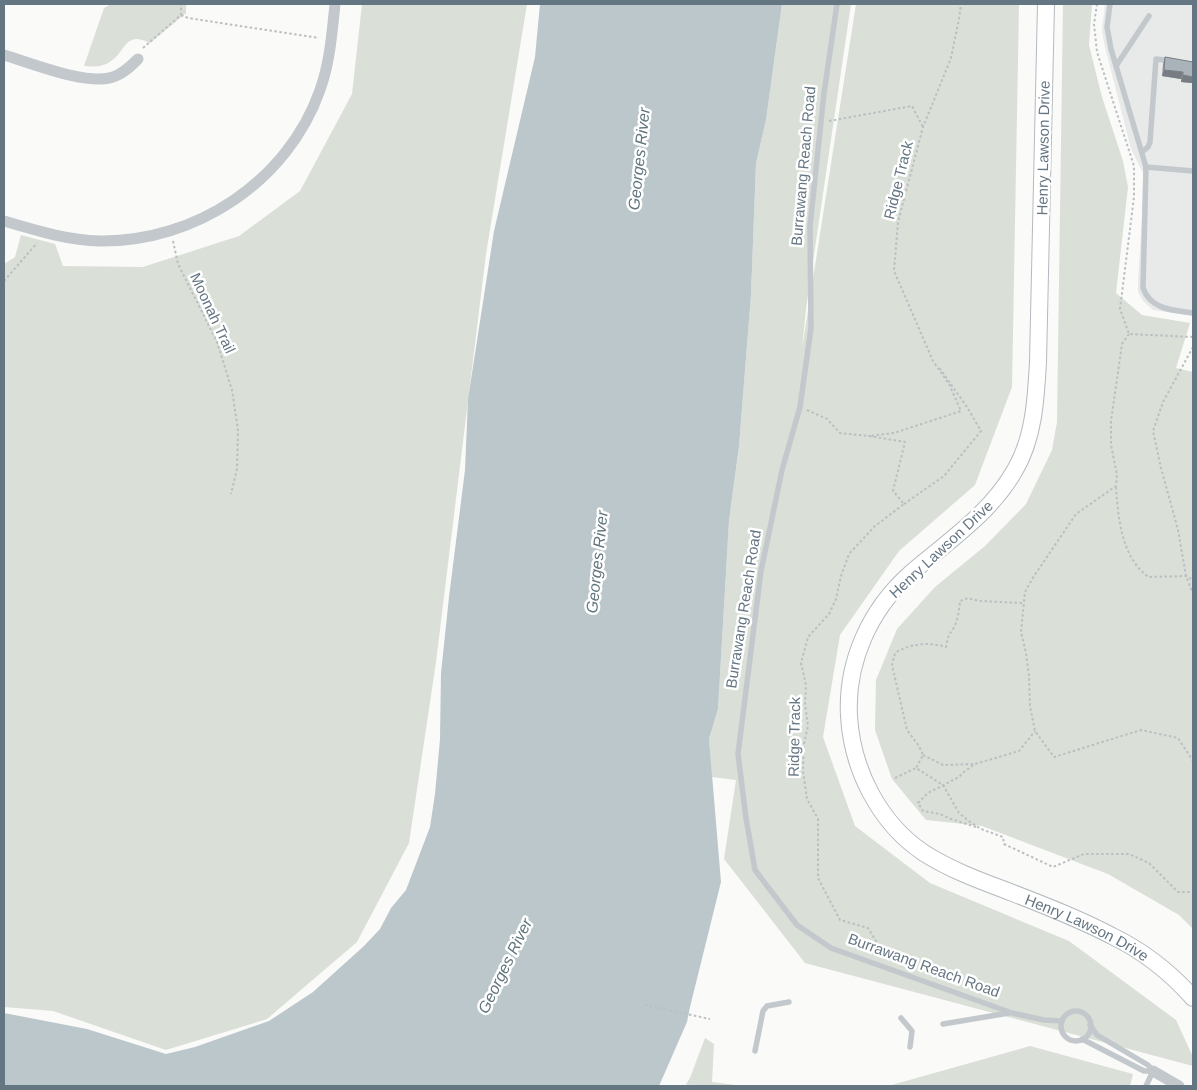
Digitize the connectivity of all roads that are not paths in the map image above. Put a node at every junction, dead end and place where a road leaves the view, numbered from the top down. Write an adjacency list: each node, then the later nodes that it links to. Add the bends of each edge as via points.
1 (335, 4): 13 (street, via 330,51 320,90 309,115 291,145 267,174 237,199 204,218 171,231 137,238 100,241 67,238)
2 (837, 4): 17 (lane, Burrawang Reach Road, via 820,122 810,226 811,328 800,407 782,470 761,571 738,754 755,870 797,925 831,948)
3 (1046, 4): 15 (main road, Henry Lawson Drive, via 1037,380 1028,441 1017,468 992,504 909,574 873,619 852,672 850,732 861,773 875,800 900,832 922,852 954,869 1115,937 1161,967)
4 (1110, 4): 9 (lane, via 1107,27)
5 (1148, 16): 9 (lane)
6 (4, 55): 7 (street, via 96,80 120,74)
7 (138, 59)
8 (1175, 62): 10 (lane, via 1156,59 1150,142)
9 (1116, 66): 10 (lane)
10 (1142, 152): 11 (lane)
11 (1146, 167): 12 (lane); 14 (lane, via 1143,288 1157,306)
12 (1193, 171)
13 (4, 220)
14 (1193, 312)
15 (1193, 998)
16 (789, 1002): 24 (lane, via 767,1006 763,1011)
17 (1012, 1013): 19 (lane, Burrawang Reach Road); 20 (lane)
18 (901, 1018): 23 (lane, via 912,1030)
19 (1062, 1021): 21 (lane, via 1068,1013 1078,1011 1086,1016); 22 (lane, via 1066,1037)
20 (943, 1024)
21 (1090, 1025): 22 (lane); 25 (lane, via 1097,1035 1148,1064)
22 (1082, 1039): 25 (lane, via 1144,1071)
23 (910, 1047)
24 (755, 1050)
25 (1153, 1071): 26 (lane); 27 (street)
26 (1146, 1086)
27 (1179, 1086)

